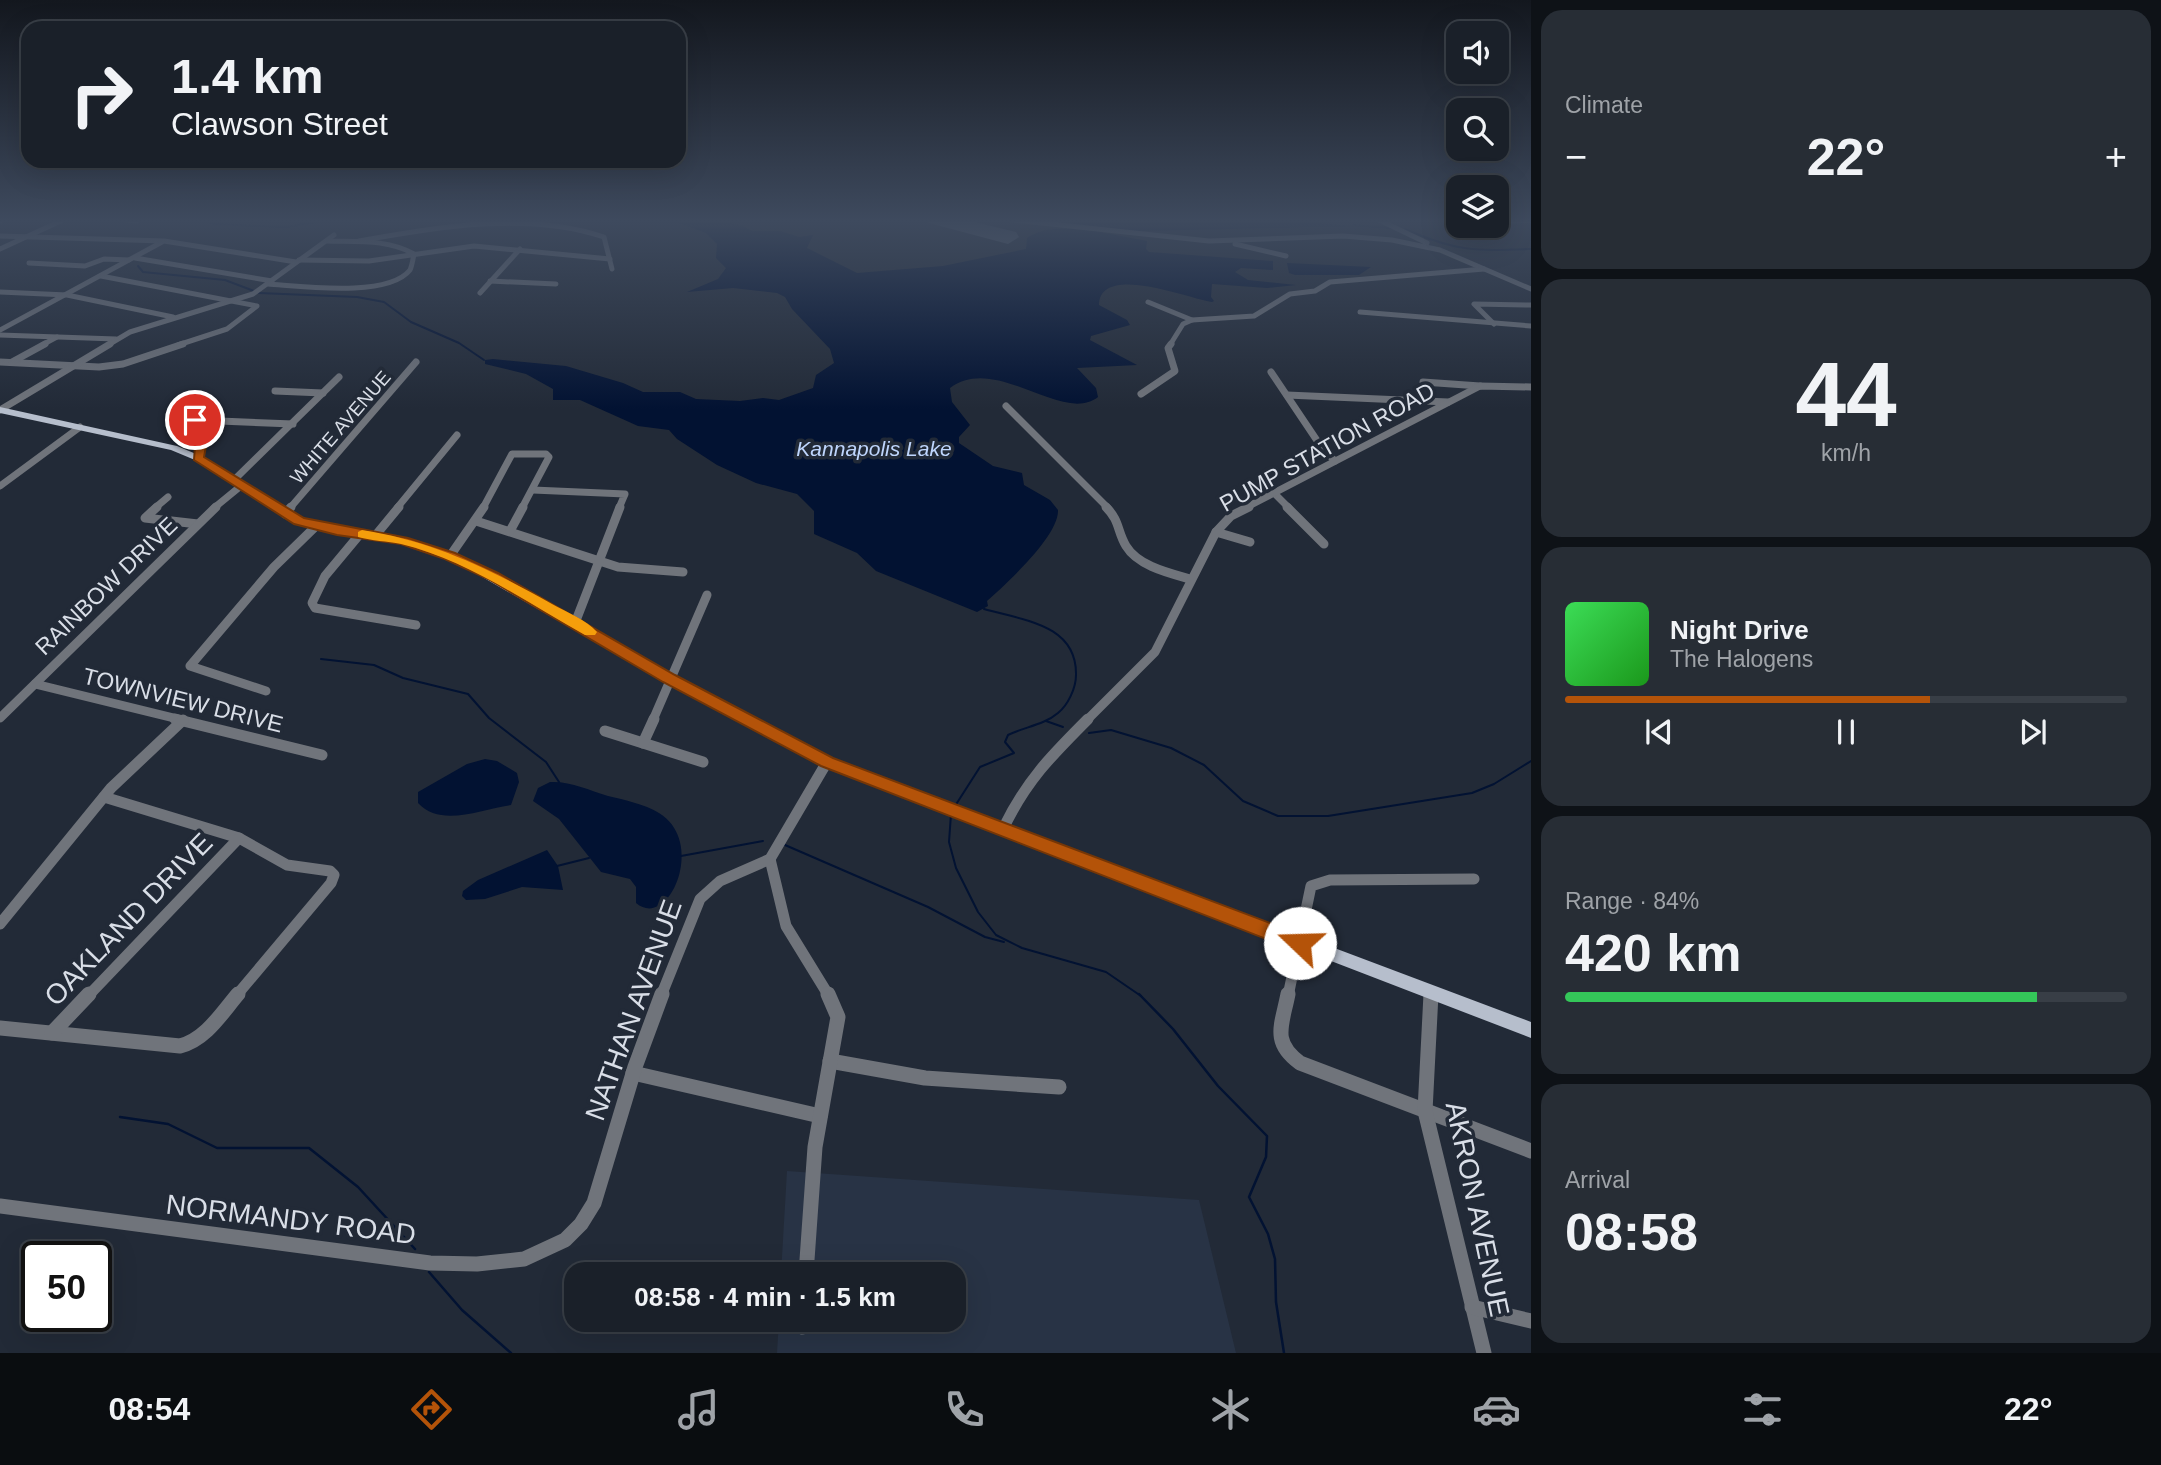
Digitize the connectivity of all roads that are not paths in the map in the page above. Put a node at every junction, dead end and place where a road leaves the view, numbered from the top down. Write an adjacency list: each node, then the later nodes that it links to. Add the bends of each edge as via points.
1 (90, 282): 15 (street)
2 (134, 282): 17 (street)
3 (270, 282): 17 (street)
4 (272, 282): 5 (street, via 355,288)
5 (388, 282)
6 (489, 282): 14 (street)
7 (515, 282): 10 (street)
8 (1330, 282): 22 (street, via 1315,291 1290,294 1254,316)
9 (1515, 282): 11 (street)
10 (556, 284)
11 (1531, 289)
12 (0, 292): 13 (street)
13 (14, 292): 15 (street); 16 (street)
14 (480, 293)
15 (67, 295): 21 (street); 25 (street)
16 (0, 300)
17 (236, 301): 21 (street); 31 (street, via 257,306 227,328 122,364)
18 (1148, 302): 22 (street)
19 (1531, 305): 23 (street, via 1474,304)
20 (1360, 313): 23 (street)
21 (177, 318): 27 (street)
22 (1192, 320): 39 (street, via 1183,324 1168,348 1175,371)
23 (1494, 324): 24 (street)
24 (1531, 326)
25 (0, 332): 26 (street)
26 (57, 337): 27 (street); 29 (street)
27 (116, 340): 31 (street)
28 (0, 362): 29 (street)
29 (11, 362): 31 (street)
30 (416, 362): 54 (street, WHITE AVENUE)
31 (74, 365): 43 (street)
32 (1271, 372): 40 (street)
33 (339, 377): 38 (street, RAINBOW DRIVE)
34 (1423, 382): 35 (street)
35 (1480, 386): 36 (street, PUMP STATION ROAD); 41 (street, PUMP STATION ROAD)
36 (1531, 387)
37 (275, 391): 38 (street)
38 (323, 393): 44 (street, RAINBOW DRIVE)
39 (1141, 394)
40 (1287, 395): 41 (street); 48 (street)
41 (1448, 402): 48 (street, PUMP STATION ROAD)
42 (1006, 405): 67 (street, via 1116,518 1126,547 1159,570)
43 (0, 410): 45 (main road)
44 (293, 424): 47 (street, via 195,420 201,446); 49 (street, RAINBOW DRIVE)
45 (80, 427): 47 (main road, via 151,441); 50 (street)
46 (457, 435): 61 (street)
47 (198, 458): 49 (main road)
48 (1335, 461): 52 (street, PUMP STATION ROAD)
49 (238, 482): 54 (main road); 56 (street, RAINBOW DRIVE)
50 (0, 486)
51 (533, 490): 55 (street, via 549,457 512,454); 58 (street); 65 (street, via 625,494)
52 (1274, 493): 59 (street, PUMP STATION ROAD, via 1231,516); 63 (street)
53 (168, 497): 56 (street, via 145,518)
54 (285, 514): 57 (main road)
55 (476, 521): 58 (street); 64 (street)
56 (198, 524): 72 (street, RAINBOW DRIVE)
57 (315, 527): 60 (main road); 73 (street, via 274,566 190,666)
58 (510, 531): 65 (street)
59 (1216, 532): 62 (street); 67 (street, PUMP STATION ROAD)
60 (360, 534): 61 (main road); 70 (street, via 325,576 312,603 315,608)
61 (375, 536): 64 (main road)
62 (1250, 542)
63 (1324, 544)
64 (450, 556): 69 (main road)
65 (598, 562): 66 (street); 69 (street)
66 (682, 572)
67 (1190, 579): 83 (street, PUMP STATION ROAD, via 1155,652 1047,760 1021,792)
68 (707, 595): 71 (street)
69 (575, 623): 71 (main road)
70 (416, 625)
71 (669, 679): 77 (street); 80 (main road)
72 (35, 684): 74 (street, RAINBOW DRIVE); 75 (street, TOWNVIEW DRIVE)
73 (266, 691)
74 (0, 718)
75 (183, 720): 78 (street, TOWNVIEW DRIVE); 81 (street)
76 (605, 731): 77 (street)
77 (643, 743): 79 (street)
78 (322, 755)
79 (703, 762)
80 (827, 762): 82 (main road); 85 (street)
81 (104, 797): 84 (street); 87 (street)
82 (967, 815): 83 (main road)
83 (1003, 830): 88 (main road)
84 (239, 838): 92 (street, OAKLAND DRIVE); 92 (street, via 277,861 321,868 334,875 204,1034 180,1046)
85 (770, 859): 93 (street, via 778,908 832,997 838,1017); 94 (street, NATHAN AVENUE, via 720,881 700,899)
86 (1474, 878): 88 (street, via 1330,880 1311,886)
87 (0, 924)
88 (1300, 943): 89 (main road); 96 (street, via 1279,1037 1286,1053 1300,1063)
89 (1431, 992): 91 (main road); 96 (street, AKRON AVENUE)
90 (0, 1028): 92 (street)
91 (1531, 1030)
92 (52, 1033)
93 (830, 1061): 95 (street, via 925,1078); 97 (street)
94 (633, 1073): 97 (street); 100 (street, NATHAN AVENUE, via 594,1203 587,1220)
95 (1059, 1087)
96 (1425, 1111): 98 (street); 102 (street, AKRON AVENUE)
97 (820, 1116): 101 (street)
98 (1531, 1151)
99 (0, 1206): 100 (street, NORMANDY ROAD, via 448,1264 527,1259)
100 (571, 1237)
101 (807, 1262)
102 (1472, 1307): 103 (street); 104 (street, AKRON AVENUE)
103 (1531, 1321)
104 (1484, 1353)

